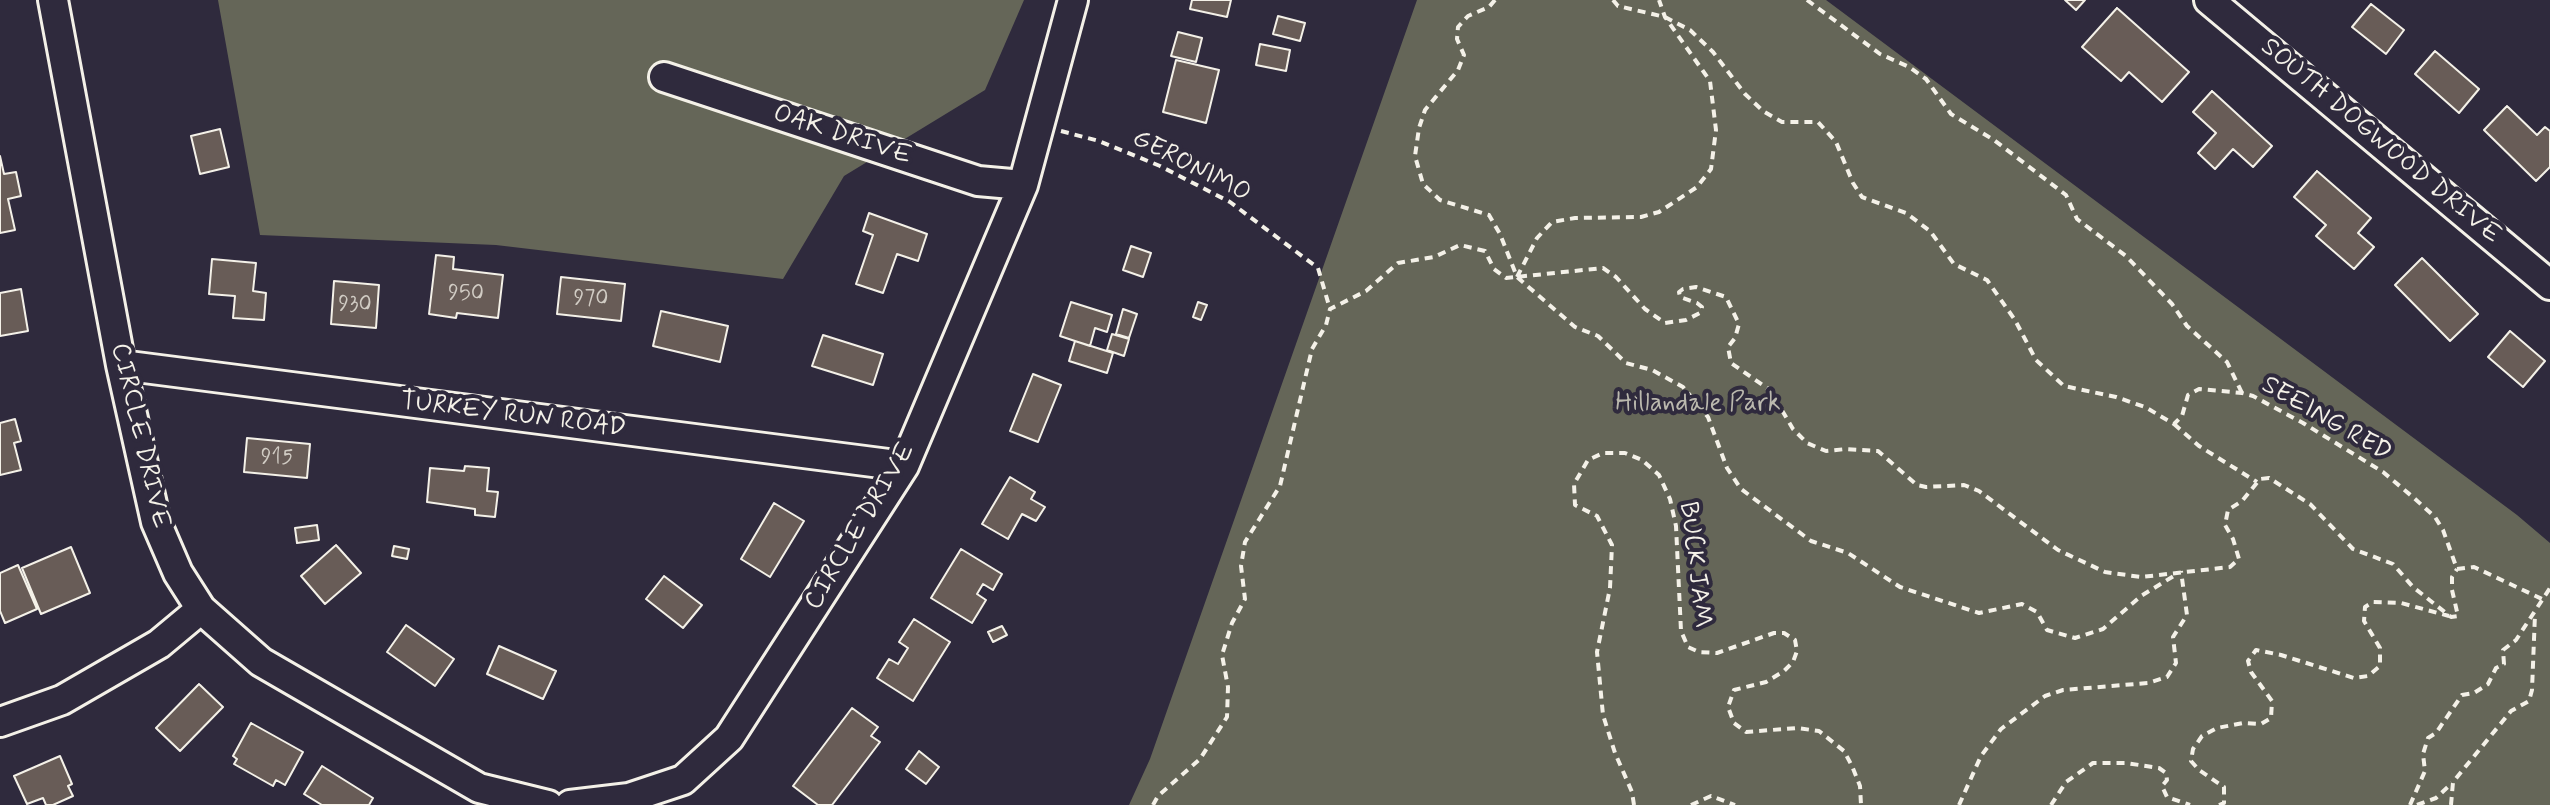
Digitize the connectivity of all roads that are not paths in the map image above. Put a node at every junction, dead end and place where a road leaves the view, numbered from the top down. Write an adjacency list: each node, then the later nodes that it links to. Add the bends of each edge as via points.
1 (53, 0): 7 (street, CIRCLE DRIVE)
2 (1073, 0): 5 (street, CIRCLE DRIVE)
3 (2209, 0): 6 (street, SOUTH DOGWOOD DRIVE)
4 (664, 77): 5 (street, OAK DRIVE, via 978,181)
5 (1023, 185): 8 (street, CIRCLE DRIVE)
6 (2550, 285)
7 (121, 365): 8 (street, TURKEY RUN ROAD); 9 (street, CIRCLE DRIVE, via 156,522)
8 (904, 466): 12 (street, CIRCLE DRIVE, via 729,738 683,780 629,798)
9 (201, 609): 10 (street, via 159,644 62,700); 11 (street, CIRCLE DRIVE, via 261,662 479,788)
10 (0, 722)
11 (548, 805)
12 (570, 805)

